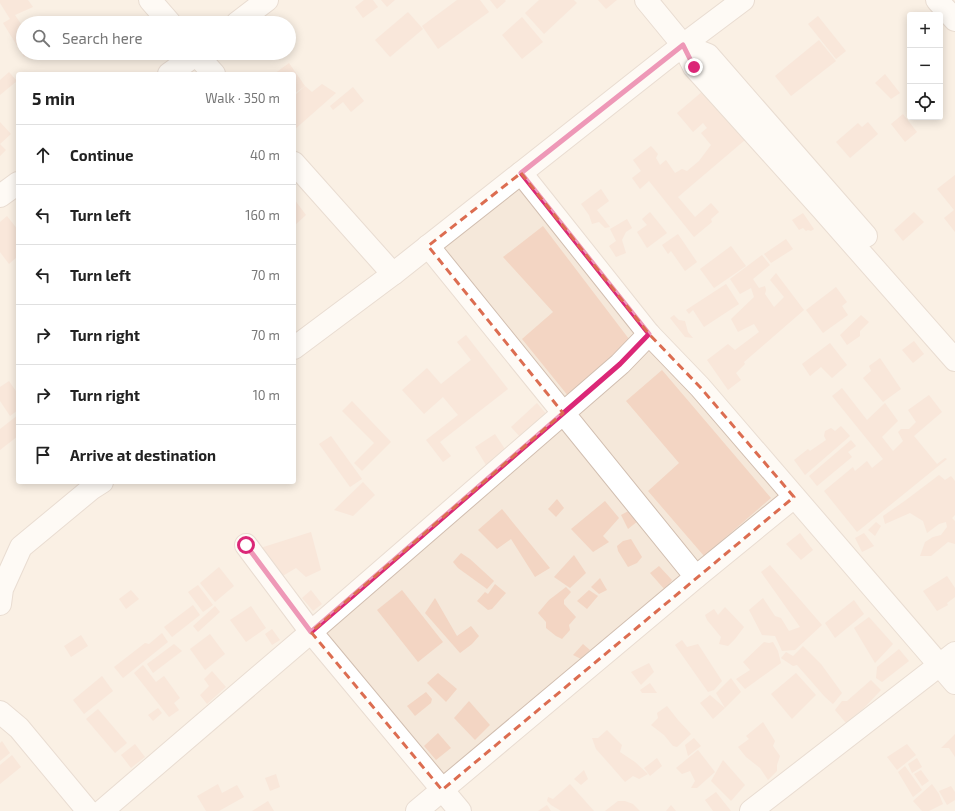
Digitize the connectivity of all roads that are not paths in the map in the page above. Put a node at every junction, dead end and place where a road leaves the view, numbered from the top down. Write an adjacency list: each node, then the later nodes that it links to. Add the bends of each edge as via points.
1 (150, 0): 6 (street)
2 (267, 0): 7 (street)
3 (646, 0): 9 (street)
4 (743, 0): 9 (street)
5 (937, 0): 8 (street)
6 (164, 16)
7 (246, 16)
8 (955, 20)
9 (683, 45): 15 (street); 21 (street, via 708,55); 23 (street, via 694,67)
10 (187, 60): 12 (street)
11 (202, 60): 13 (street)
12 (172, 72)
13 (212, 72)
14 (296, 165): 19 (street)
15 (521, 173): 18 (street); 20 (street)
16 (16, 184): 17 (street)
17 (0, 196)
18 (428, 246): 19 (street); 24 (street)
19 (393, 274): 22 (street)
20 (649, 334): 24 (street, via 620,364); 26 (street, via 700,387)
21 (955, 339)
22 (296, 347)
23 (955, 360)
24 (563, 413): 28 (street); 30 (street)
25 (99, 484): 29 (street, via 21,547 2,589)
26 (794, 497): 28 (street); 31 (street)
27 (246, 545): 30 (street)
28 (696, 577): 34 (street)
29 (0, 604)
30 (311, 632): 34 (street); 36 (street)
31 (948, 659): 32 (street); 39 (street)
32 (955, 682)
33 (0, 712): 35 (street, via 19,728)
34 (442, 790): 37 (street); 38 (street)
35 (88, 811)
36 (102, 811)
37 (417, 811)
38 (460, 811)
39 (751, 811)

